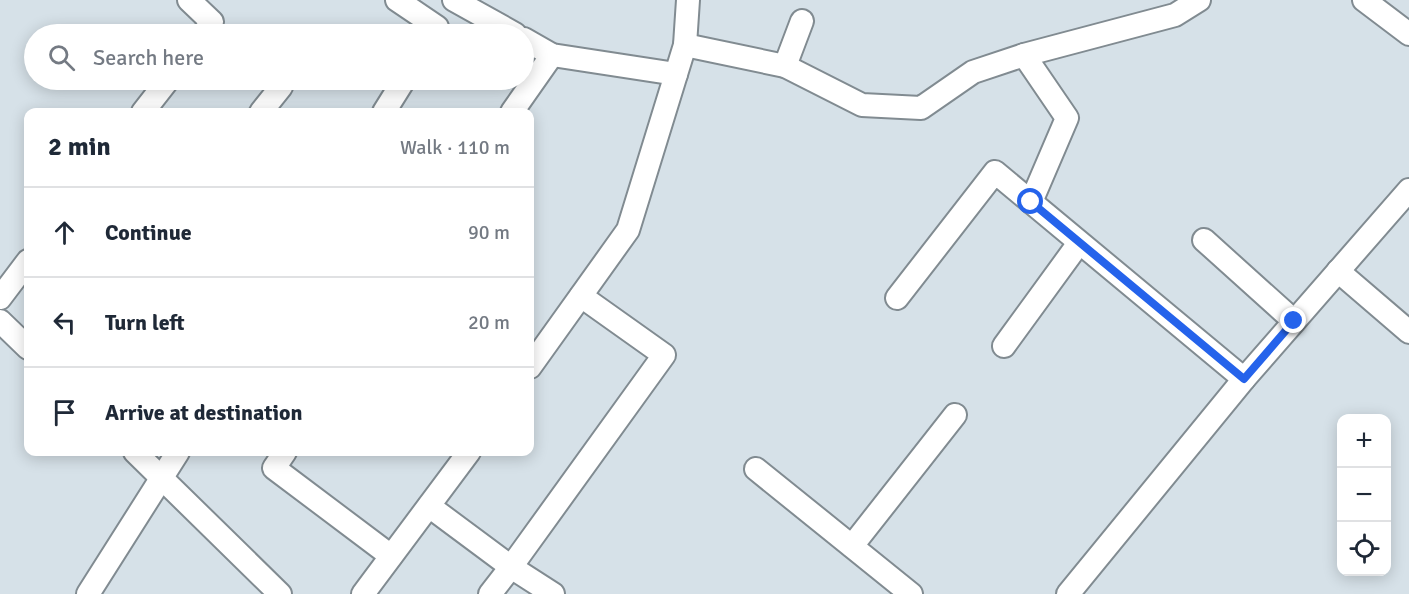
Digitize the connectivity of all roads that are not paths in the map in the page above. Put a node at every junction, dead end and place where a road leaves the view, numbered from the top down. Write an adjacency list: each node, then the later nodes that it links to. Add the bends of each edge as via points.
1 (189, 0): 8 (street)
2 (397, 0): 9 (street)
3 (452, 0): 10 (street); 11 (street)
4 (688, 0): 14 (street)
5 (1199, 0): 16 (street, via 1175,15)
6 (1364, 0): 12 (street)
7 (802, 21): 17 (street)
8 (210, 24)
9 (426, 24)
10 (438, 24)
11 (496, 24)
12 (1409, 34)
13 (534, 45): 15 (street)
14 (685, 45): 17 (street); 18 (street)
15 (552, 55): 18 (street); 19 (street)
16 (1024, 55): 17 (street, via 973,72 921,108 862,105); 29 (street, via 1067,118)
17 (785, 66)
18 (676, 74): 34 (street, via 628,230)
19 (534, 81)
20 (160, 90): 24 (street)
21 (279, 90): 25 (street)
22 (398, 90): 26 (street)
23 (527, 90): 27 (street)
24 (146, 108)
25 (264, 108)
26 (386, 108)
27 (515, 108)
28 (1409, 190): 33 (street)
29 (1031, 202): 31 (street); 36 (street, via 995,172)
30 (1204, 240): 37 (street)
31 (1079, 243): 41 (street); 43 (street)
32 (24, 266): 35 (street)
33 (1338, 271): 37 (street); 39 (street)
34 (581, 296): 42 (street); 54 (street, via 664,355)
35 (0, 298)
36 (897, 298)
37 (1294, 321): 43 (street)
38 (3, 329): 40 (street)
39 (1409, 332)
40 (24, 345)
41 (1004, 346)
42 (534, 361)
43 (1244, 379): 61 (street)
44 (955, 415): 52 (street)
45 (139, 456): 50 (street)
46 (176, 456): 50 (street)
47 (282, 456): 53 (street, via 274,468)
48 (466, 456): 51 (street)
49 (756, 469): 52 (street)
50 (162, 478): 55 (street); 56 (street)
51 (429, 506): 53 (street); 54 (street)
52 (852, 546): 60 (street)
53 (391, 556): 57 (street)
54 (511, 567): 58 (street); 59 (street)
55 (88, 594)
56 (280, 594)
57 (363, 594)
58 (490, 594)
59 (553, 594)
60 (911, 594)
61 (1068, 594)

